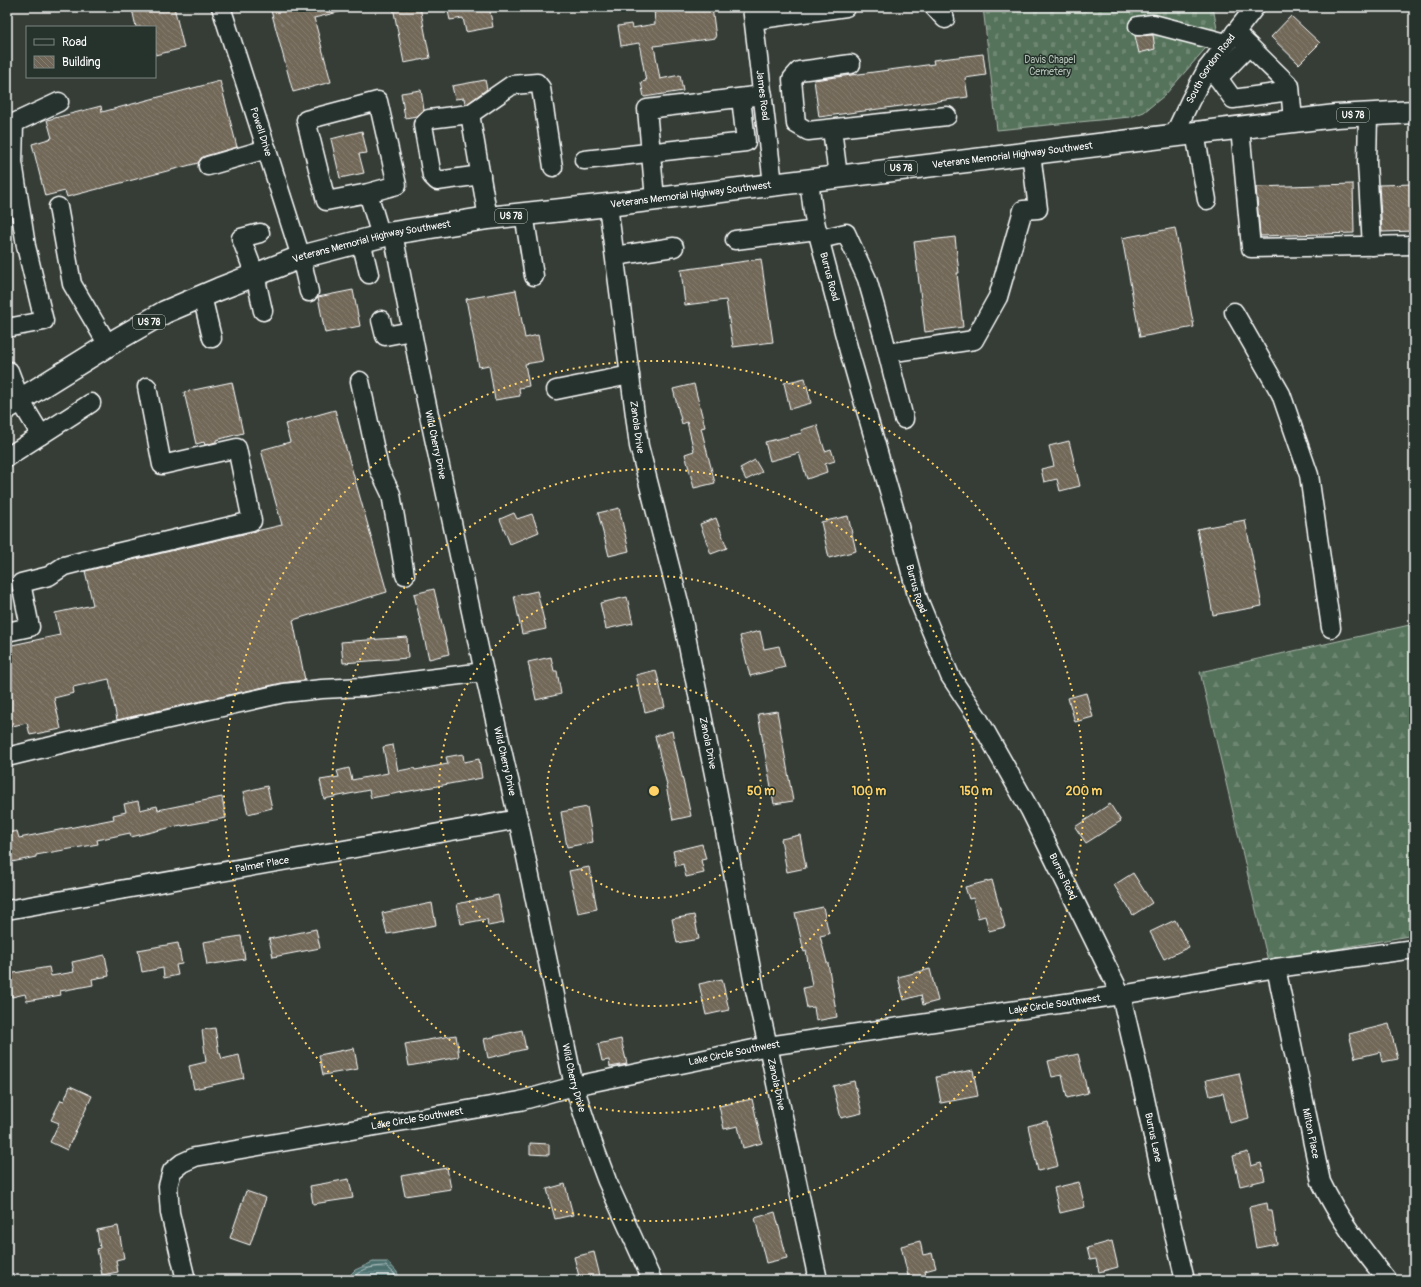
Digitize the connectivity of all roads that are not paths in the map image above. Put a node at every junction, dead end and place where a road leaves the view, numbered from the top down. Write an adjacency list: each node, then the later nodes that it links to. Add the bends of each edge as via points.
1 (221, 7): 22 (street, Powell Drive, via 225,37)
2 (846, 7): 4 (street)
3 (1255, 7): 6 (street, South Gordon Road)
4 (753, 13): 11 (street, James Road)
5 (1138, 26): 6 (street, via 1153,24)
6 (1234, 27): 7 (street); 9 (street, South Gordon Road)
7 (1250, 46): 9 (street); 10 (street, via 1290,86)
8 (851, 64): 20 (street, via 799,71 792,79 796,124 808,131)
9 (1213, 73): 10 (street, via 1233,99); 21 (street, South Gordon Road, via 1190,101)
10 (1290, 91): 18 (street)
11 (763, 96): 12 (street); 31 (street, James Road)
12 (741, 98): 23 (street, via 647,109); 23 (street, via 746,142)
13 (59, 102): 55 (street, via 14,123 13,162 23,231 44,321)
14 (1414, 112): 16 (main road, Veterans Memorial Highway Southwest / US 78)
15 (470, 114): 27 (street, via 512,86 537,84 541,88); 28 (street); 28 (street, via 429,119 423,126 432,176 437,181)
16 (1368, 114): 18 (main road, Veterans Memorial Highway Southwest / US 78); 44 (street, via 1367,163)
17 (947, 116): 20 (street)
18 (1293, 121): 19 (main road, Veterans Memorial Highway Southwest / US 78)
19 (1240, 128): 21 (main road, Veterans Memorial Highway Southwest / US 78); 44 (street, via 1251,248)
20 (832, 129): 29 (street)
21 (1184, 134): 24 (main road, Veterans Memorial Highway Southwest / US 78); 34 (street)
22 (267, 150): 26 (street); 47 (street, Powell Drive)
23 (651, 152): 25 (street); 33 (street)
24 (1031, 153): 29 (main road, Veterans Memorial Highway Southwest / US 78); 60 (street, via 1038,210 1023,210 998,297 974,340)
25 (584, 160)
26 (208, 166)
27 (553, 167)
28 (481, 175): 38 (street)
29 (838, 176): 30 (main road, Veterans Memorial Highway Southwest / US 78)
30 (809, 180): 31 (main road, Veterans Memorial Highway Southwest / US 78); 40 (street, Burrus Road)
31 (773, 184): 33 (main road, Veterans Memorial Highway Southwest / US 78)
32 (368, 193): 32 (street, via 397,185 378,101 306,120 326,201); 41 (street)
33 (655, 199): 35 (main road, Veterans Memorial Highway Southwest / US 78)
34 (1207, 200)
35 (608, 205): 37 (main road, Veterans Memorial Highway Southwest / US 78); 46 (street, Zanola Drive)
36 (58, 207): 59 (street, via 72,284)
37 (524, 214): 38 (main road, Veterans Memorial Highway Southwest / US 78); 50 (street)
38 (488, 218): 41 (main road, Veterans Memorial Highway Southwest / US 78)
39 (260, 233): 49 (street, via 241,238)
40 (819, 235): 42 (street); 60 (street, via 846,233 867,278); 80 (street, Burrus Road, via 918,599 950,676 978,718 1030,810)
41 (378, 236): 47 (main road, Veterans Memorial Highway Southwest / US 78); 48 (street); 57 (street, Wild Cherry Drive)
42 (735, 240)
43 (1414, 245): 44 (street)
44 (1372, 246)
45 (674, 247): 46 (street)
46 (615, 256): 62 (street, Zanola Drive)
47 (301, 257): 49 (main road, Veterans Memorial Highway Southwest / US 78); 51 (street, Powell Drive)
48 (369, 274)
49 (255, 275): 52 (main road, Veterans Memorial Highway Southwest / US 78); 53 (street)
50 (534, 276)
51 (309, 292)
52 (202, 296): 58 (street); 59 (main road, Veterans Memorial Highway Southwest / US 78, via 165,312)
53 (262, 311)
54 (1234, 312): 72 (street, via 1281,394 1309,475)
55 (7, 328)
56 (383, 328): 57 (street)
57 (412, 331): 74 (street, Wild Cherry Drive, via 413,370)
58 (212, 338)
59 (108, 345): 67 (main road, Veterans Memorial Highway Southwest / US 78)
60 (888, 353): 68 (street)
61 (7, 372): 67 (street, via 9,371)
62 (630, 375): 65 (street); 81 (street, Zanola Drive, via 639,446 680,606)
63 (360, 381): 71 (street, via 379,469 391,494)
64 (147, 387): 73 (street, via 162,465 237,448 252,521 92,558 64,566 49,576 21,583 30,627)
65 (556, 390)
66 (91, 403): 69 (street)
67 (14, 404): 69 (street)
68 (904, 419)
69 (41, 435): 70 (street)
70 (7, 457)
71 (405, 575)
72 (1331, 628)
73 (7, 632)
74 (484, 672): 75 (street, via 372,686 284,693); 76 (street, Wild Cherry Drive)
75 (7, 757)
76 (518, 819): 77 (street, Palmer Place); 82 (street, Wild Cherry Drive)
77 (7, 910)
78 (1414, 949): 79 (street, Lake Circle Southwest)
79 (1276, 968): 80 (street, Lake Circle Southwest); 87 (street, Milton Place, via 1321,1182 1333,1206)
80 (1121, 995): 81 (street, Lake Circle Southwest); 86 (street, Burrus Lane)
81 (768, 1046): 82 (street, Lake Circle Southwest); 85 (street, Zanola Drive)
82 (574, 1086): 83 (street, Lake Circle Southwest, via 520,1101 225,1151 195,1157 182,1163 172,1171 168,1186 170,1213); 84 (street, Wild Cherry Drive, via 607,1181)
83 (186, 1280)
84 (652, 1280)
85 (818, 1280)
86 (1186, 1280)
87 (1387, 1280)

